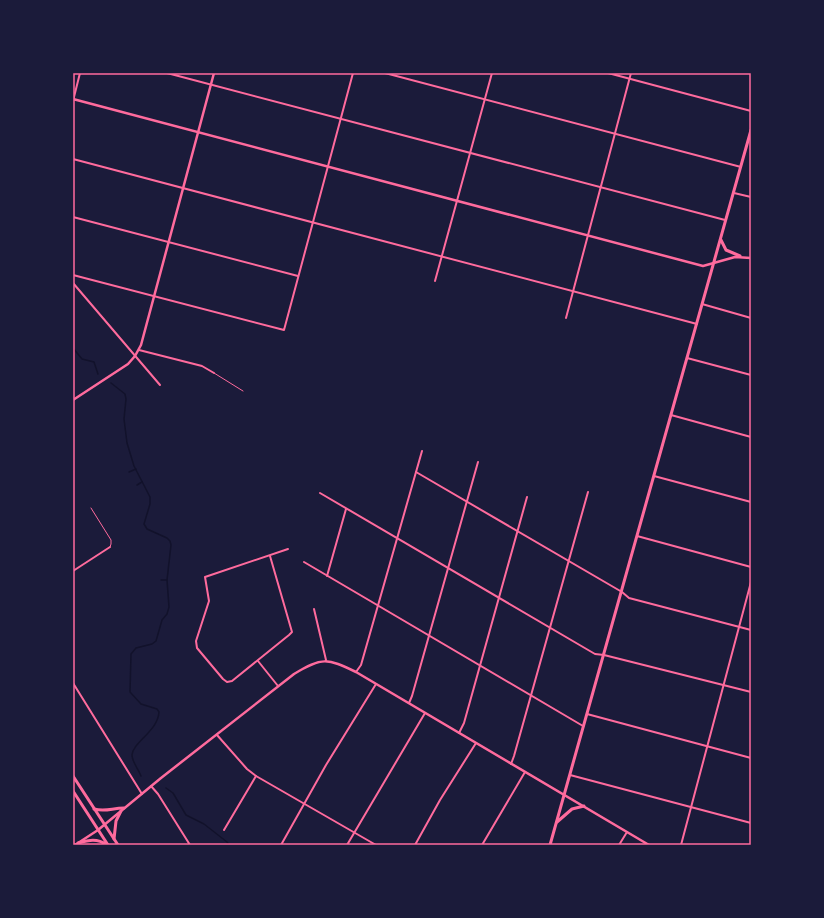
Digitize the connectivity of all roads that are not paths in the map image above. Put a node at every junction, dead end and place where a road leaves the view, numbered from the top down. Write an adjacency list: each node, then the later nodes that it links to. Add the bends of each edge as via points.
1 (80, 73): 12 (street)
2 (167, 73): 10 (street)
3 (214, 73): 10 (street)
4 (353, 73): 14 (street)
5 (385, 73): 11 (street)
6 (492, 73): 11 (street)
7 (608, 73): 9 (street)
8 (632, 73): 9 (street)
9 (630, 79): 13 (street); 17 (street)
10 (211, 84): 14 (street); 16 (street)
11 (485, 99): 17 (street); 19 (street)
12 (73, 100): 16 (street)
13 (751, 111)
14 (340, 119): 19 (street); 21 (street)
15 (751, 130): 18 (main road)
16 (198, 132): 21 (street); 24 (street)
17 (615, 134): 22 (street); 23 (street)
18 (750, 139): 22 (main road)
19 (470, 154): 23 (street); 27 (street)
20 (73, 159): 24 (street)
21 (328, 166): 27 (street); 30 (street)
22 (741, 167): 25 (main road)
23 (601, 187): 29 (street); 31 (street)
24 (183, 188): 30 (street); 33 (street)
25 (734, 193): 26 (street); 29 (main road)
26 (751, 197)
27 (457, 200): 31 (street); 34 (street)
28 (73, 217): 33 (street)
29 (726, 221): 32 (main road)
30 (313, 222): 34 (street); 39 (street)
31 (588, 235): 37 (street, via 703,266); 42 (street)
32 (721, 239): 35 (main road, via 726,250); 37 (main road)
33 (168, 242): 39 (street); 43 (street)
34 (442, 256): 40 (street); 42 (street)
35 (740, 256): 36 (street); 37 (street)
36 (751, 258)
37 (714, 262): 44 (main road)
38 (73, 275): 43 (street)
39 (298, 276): 43 (street, via 284,330)
40 (435, 281)
41 (73, 283): 49 (street)
42 (573, 291): 45 (street); 47 (street)
43 (154, 296): 48 (street)
44 (702, 304): 46 (street); 47 (main road)
45 (566, 318)
46 (751, 318)
47 (697, 324): 50 (main road)
48 (138, 350): 49 (street); 51 (street, via 202,366)
49 (135, 356): 53 (street); 55 (street, via 128,364)
50 (687, 358): 52 (street); 56 (main road)
51 (214, 373): 54 (lane)
52 (751, 375)
53 (160, 386)
54 (243, 391)
55 (73, 400)
56 (671, 415): 57 (street); 61 (main road)
57 (751, 437)
58 (422, 451): 60 (street)
59 (478, 462): 66 (street)
60 (416, 472): 66 (street); 72 (street)
61 (654, 476): 67 (street); 71 (main road)
62 (588, 492): 76 (street)
63 (320, 493): 69 (street)
64 (529, 493): 65 (lane)
65 (527, 497): 70 (street)
66 (467, 501): 70 (street); 79 (street)
67 (751, 502)
68 (91, 508): 73 (lane, via 111,540)
69 (346, 509): 72 (street); 81 (street)
70 (518, 531): 76 (street); 84 (street)
71 (637, 536): 78 (street); 83 (main road)
72 (397, 537): 79 (street); 85 (street)
73 (110, 546): 80 (street)
74 (288, 549): 75 (street)
75 (270, 556): 93 (street, via 292,632); 93 (street, via 205,577 209,601 196,642 197,648 227,682)
76 (569, 561): 83 (street); 88 (street)
77 (304, 562): 81 (street)
78 (751, 567)
79 (448, 568): 84 (street); 90 (street)
80 (73, 571)
81 (327, 576): 85 (street)
82 (751, 582): 87 (street)
83 (622, 592): 87 (street, via 629,598); 91 (main road)
84 (499, 598): 88 (street); 94 (street)
85 (378, 606): 90 (street); 95 (street, via 361,665)
86 (314, 609): 92 (street)
87 (739, 627): 89 (street); 98 (street)
88 (550, 628): 91 (street, via 595,654); 101 (street)
89 (751, 630)
90 (429, 636): 94 (street); 102 (street)
91 (604, 655): 98 (street); 104 (main road)
92 (326, 660): 95 (street); 99 (street, via 309,665)
93 (258, 661): 99 (street)
94 (480, 665): 101 (street); 107 (street)
95 (356, 672): 97 (street)
96 (73, 683): 118 (street)
97 (376, 684): 102 (street); 120 (street)
98 (724, 685): 100 (street); 109 (street)
99 (278, 686): 106 (street)
100 (751, 692)
101 (531, 695): 105 (street); 111 (street)
102 (409, 704): 103 (street)
103 (425, 713): 107 (street); 132 (street)
104 (587, 714): 105 (main road); 109 (street)
105 (584, 726): 113 (main road)
106 (217, 734): 115 (street); 116 (street)
107 (459, 734): 108 (street)
108 (476, 743): 111 (street); 141 (street)
109 (707, 746): 110 (street); 122 (street)
110 (751, 758)
111 (511, 764): 112 (street)
112 (525, 772): 119 (street); 142 (street)
113 (570, 775): 119 (main road); 122 (street)
114 (73, 776): 124 (main road)
115 (256, 776): 120 (street); 130 (street)
116 (151, 786): 118 (street); 137 (street)
117 (73, 791): 129 (main road)
118 (142, 794): 123 (street)
119 (565, 795): 121 (street); 126 (main road)
120 (304, 804): 132 (street); 138 (street)
121 (584, 806): 126 (main road, via 572,809); 131 (street)
122 (691, 807): 127 (street); 146 (street)
123 (124, 808): 124 (main road, via 104,811); 125 (street)
124 (94, 809): 128 (main road)
125 (121, 811): 128 (street); 133 (main road, via 116,821)
126 (557, 822): 143 (main road)
127 (751, 823)
128 (104, 824): 129 (street); 133 (main road)
129 (98, 830): 134 (street); 135 (main road)
130 (224, 830)
131 (627, 832): 144 (street); 145 (street)
132 (355, 833): 139 (street); 140 (street)
133 (114, 839): 136 (main road)
134 (77, 844): 135 (main road, via 96,840)
135 (107, 845)
136 (118, 845)
137 (190, 845)
138 (281, 845)
139 (347, 845)
140 (376, 845)
141 (415, 845)
142 (482, 845)
143 (550, 845)
144 (619, 845)
145 (649, 845)
146 (681, 845)

